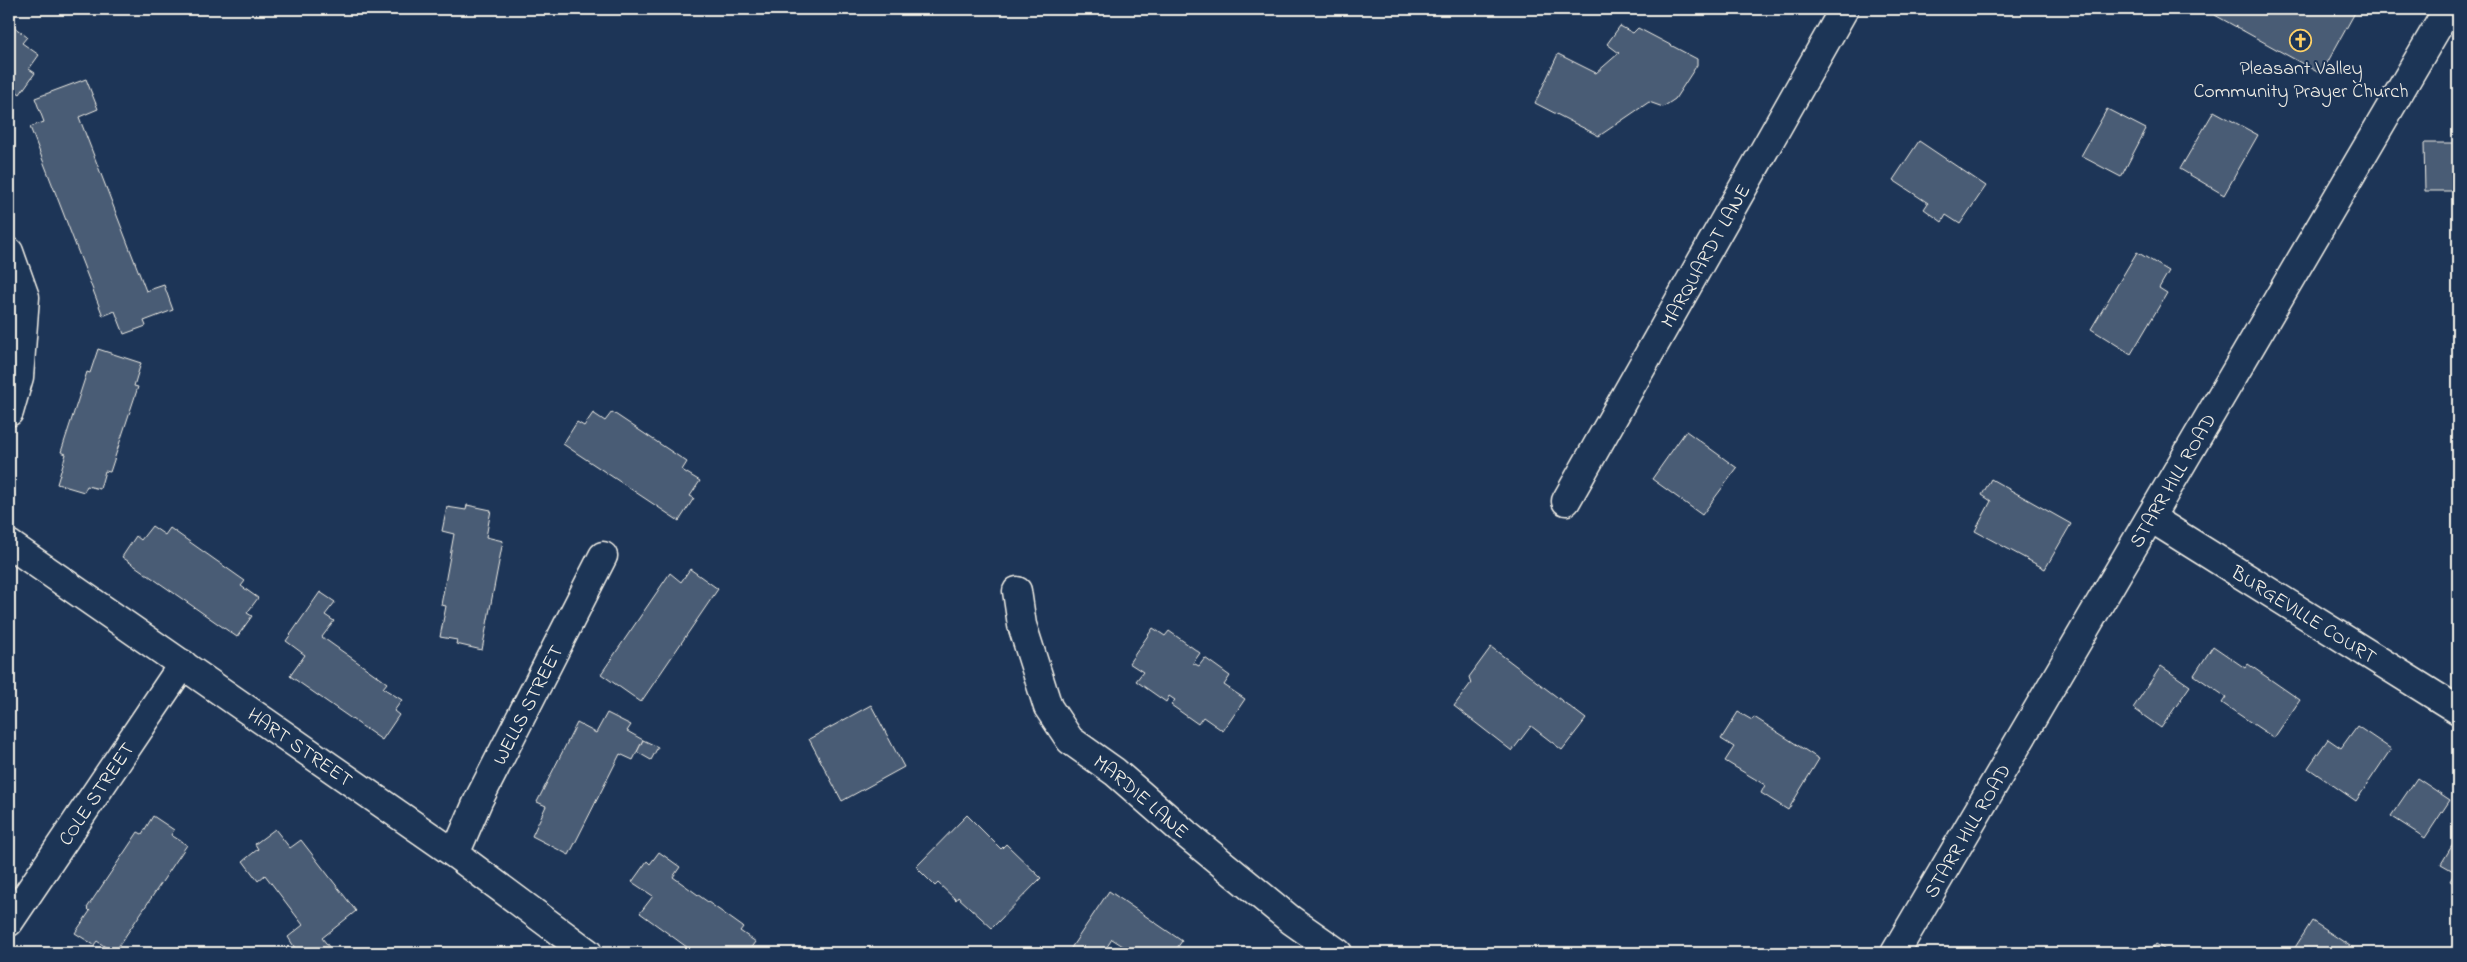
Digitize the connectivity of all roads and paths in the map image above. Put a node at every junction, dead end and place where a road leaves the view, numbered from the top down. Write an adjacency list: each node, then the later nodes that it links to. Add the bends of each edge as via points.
1 (1844, 9): 5 (street, MARQUARDT LANE)
2 (2448, 9): 6 (street, STARR HILL ROAD)
3 (9, 252): 4 (street, via 25,297 19,378)
4 (9, 412)
5 (1566, 501)
6 (2151, 518): 11 (street, BURGEVILLE COURT); 16 (street, STARR HILL ROAD)
7 (9, 544): 10 (street, HART STREET)
8 (603, 556): 12 (street, WELLS STREET, via 478,800)
9 (1017, 591): 15 (street, MARDIE LANE, via 1022,625 1048,707 1070,740 1114,772 1291,920)
10 (183, 664): 12 (street, HART STREET); 13 (street, COLE STREET)
11 (2458, 710)
12 (455, 854): 14 (street, HART STREET)
13 (9, 922)
14 (588, 953)
15 (1338, 953)
16 (1895, 953)

